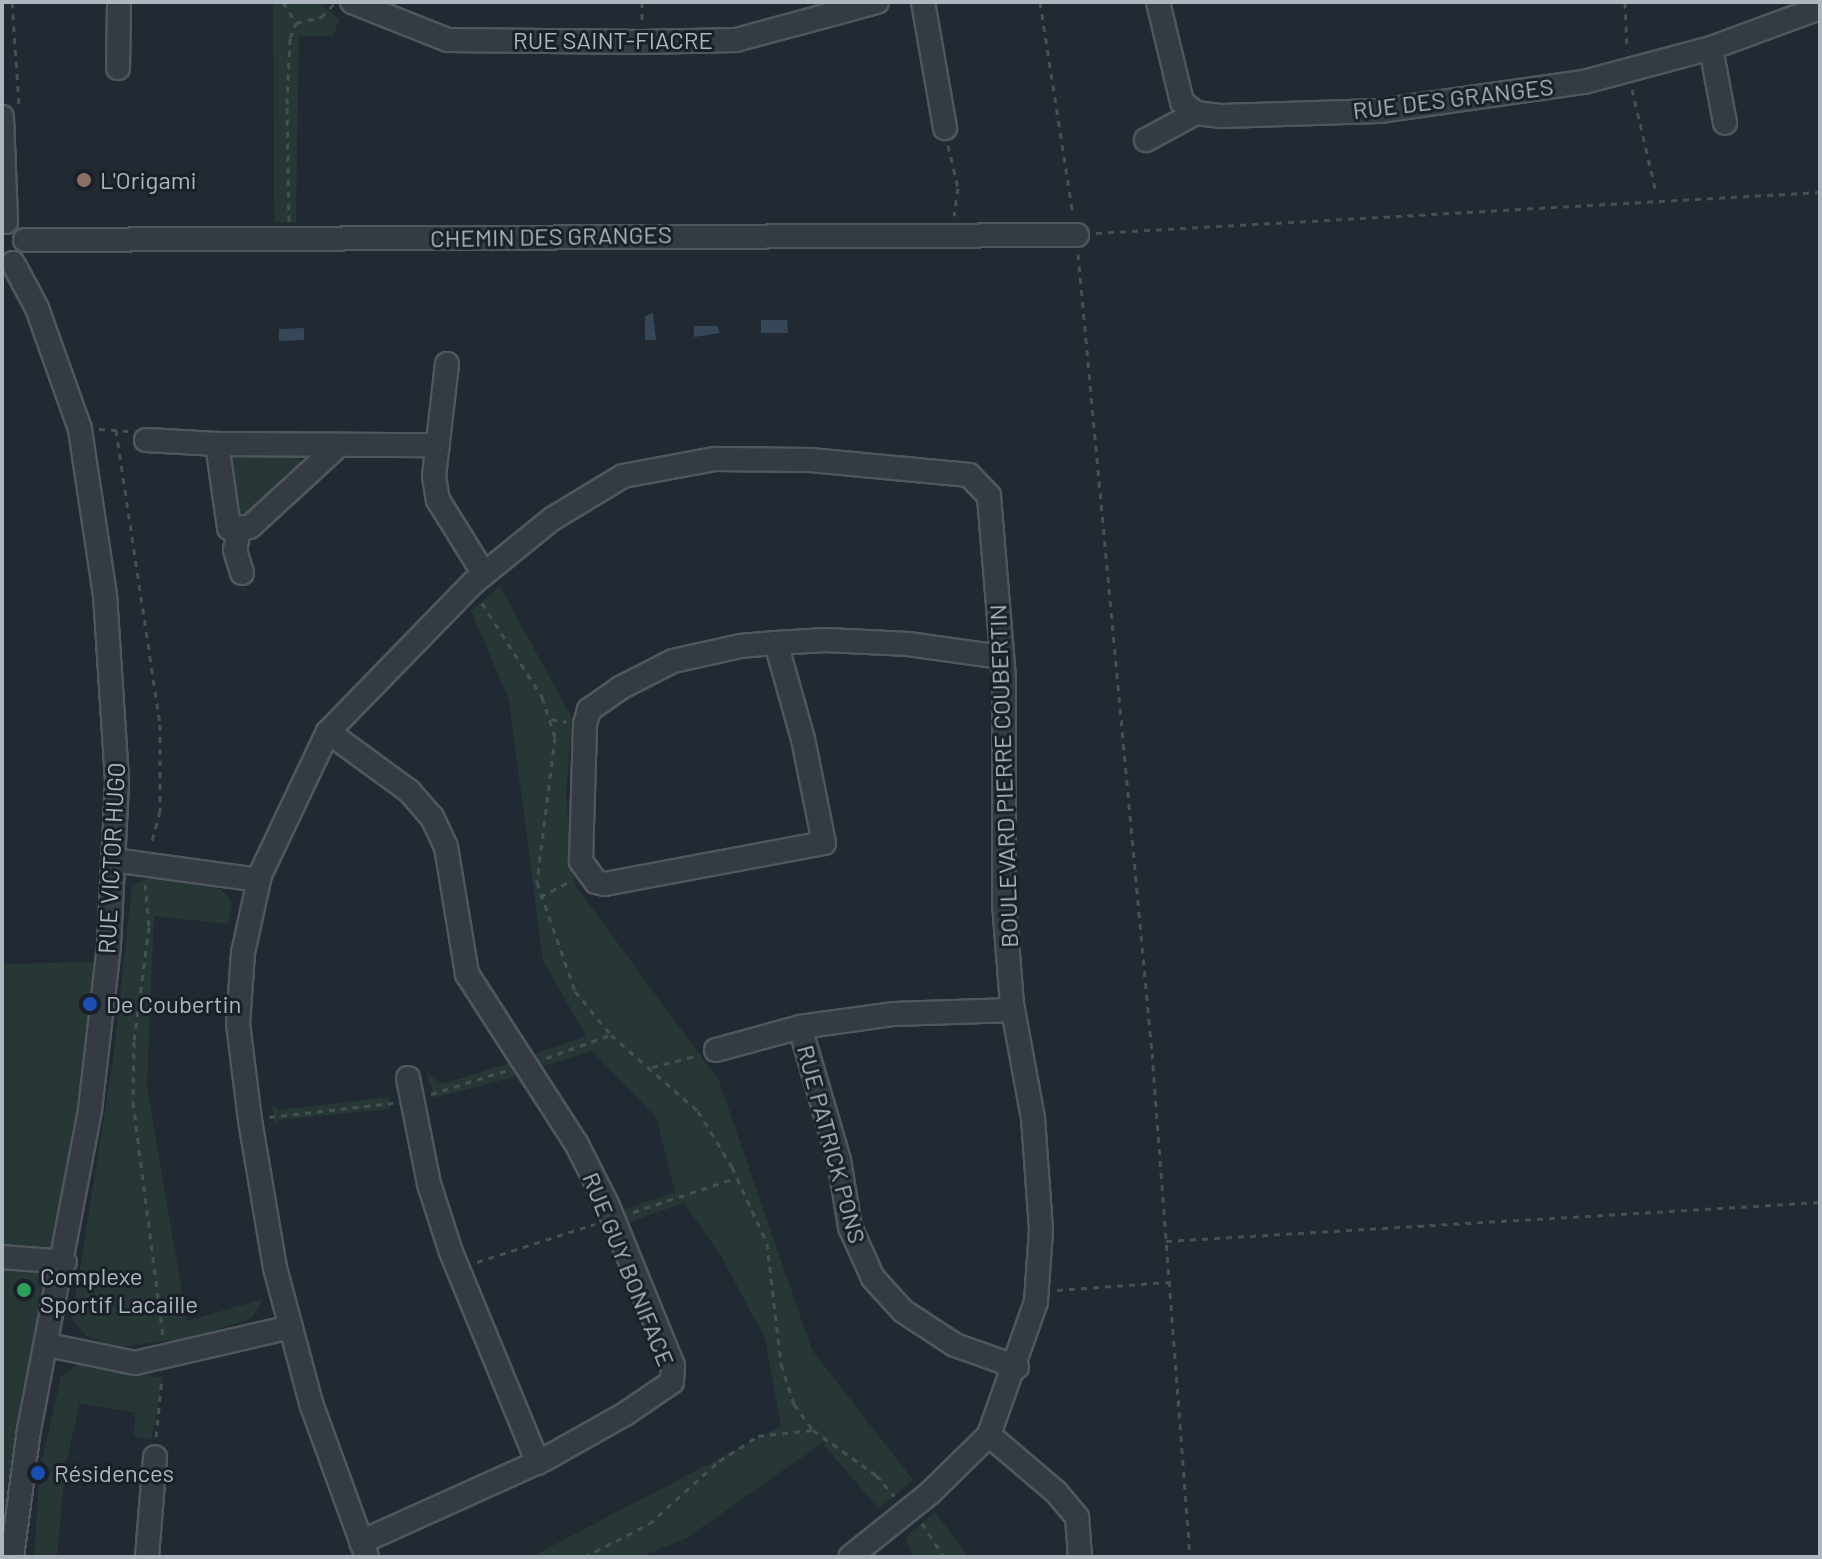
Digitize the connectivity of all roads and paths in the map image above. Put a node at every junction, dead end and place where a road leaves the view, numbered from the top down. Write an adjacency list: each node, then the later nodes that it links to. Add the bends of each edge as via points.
1 (12, 2): 16 (path)
2 (119, 2): 14 (street)
3 (283, 2): 12 (path)
4 (335, 2): 12 (path, via 321,17)
5 (352, 2): 6 (street, RUE SAINT-FIACRE, via 448,40 642,42 736,40)
6 (877, 2)
7 (923, 2): 19 (street)
8 (1040, 2): 25 (path)
9 (1158, 2): 17 (street, via 1182,102)
10 (1625, 2): 15 (path)
11 (1820, 8): 13 (street, RUE DES GRANGES)
12 (296, 23): 26 (path, via 290,38 291,132 285,185)
13 (1711, 48): 15 (street, RUE DES GRANGES); 18 (street)
14 (118, 68)
15 (1629, 70): 17 (street, RUE DES GRANGES, via 1379,111); 21 (path)
16 (10, 113): 23 (street)
17 (1196, 113): 20 (street)
18 (1725, 123)
19 (945, 128): 24 (path, via 958,202)
20 (1146, 140)
21 (1655, 188)
22 (1820, 192): 25 (path)
23 (4, 222): 27 (street, via 19,228)
24 (947, 235): 25 (street, CHEMIN DES GRANGES); 26 (street, CHEMIN DES GRANGES)
25 (1077, 235): 56 (path)
26 (290, 238): 27 (street, CHEMIN DES GRANGES)
27 (25, 240): 28 (street)
28 (7, 263): 30 (street, RUE VICTOR HUGO, via 42,321)
29 (447, 364): 34 (street)
30 (80, 429): 31 (path); 42 (street, RUE VICTOR HUGO, via 114,690)
31 (116, 430): 32 (path, via 139,432); 43 (path, via 160,724 160,811)
32 (146, 440): 33 (street)
33 (217, 444): 35 (street); 36 (street, via 229,528)
34 (438, 445): 35 (street); 38 (street, via 438,500)
35 (338, 446): 36 (street, via 295,489)
36 (239, 531): 37 (street, via 235,550)
37 (242, 573)
38 (476, 581): 40 (street, BOULEVARD PIERRE COUBERTIN, via 552,519 623,476 715,459 810,460 969,475 989,496); 41 (street, BOULEVARD PIERRE COUBERTIN); 46 (path, via 542,697 555,737 537,882)
39 (776, 643): 40 (street, via 908,644); 44 (street, via 673,661 589,710 582,762); 44 (street, via 824,843 605,884)
40 (1002, 657): 47 (street, BOULEVARD PIERRE COUBERTIN, via 1003,887)
41 (328, 732): 45 (street, BOULEVARD PIERRE COUBERTIN); 51 (street, via 409,791 432,817 446,847 467,974)
42 (113, 860): 43 (street); 58 (street, RUE VICTOR HUGO, via 99,1041)
43 (148, 865): 45 (street); 63 (path, via 149,927 137,1014 133,1102)
44 (585, 873): 46 (path)
45 (259, 880): 54 (street, BOULEVARD PIERRE COUBERTIN, via 243,953 238,1024)
46 (540, 897): 49 (path, via 575,991)
47 (1013, 1010): 48 (street, RUE PATRICK PONS, via 894,1014); 60 (street, BOULEVARD PIERRE COUBERTIN, via 1033,1118 1041,1230)
48 (800, 1027): 50 (street, RUE PATRICK PONS); 64 (street, RUE PATRICK PONS, via 839,1160 850,1227 873,1278 903,1311 955,1345)
49 (611, 1035): 51 (path); 52 (path)
50 (716, 1050): 52 (path)
51 (527, 1064): 53 (path); 68 (street, RUE GUY BONIFACE, via 607,1204 673,1366 672,1382)
52 (652, 1067): 65 (path, via 698,1111 752,1207 771,1260 789,1395)
53 (410, 1088): 54 (path); 68 (street, via 429,1184 451,1252)
54 (250, 1120): 61 (street, BOULEVARD PIERRE COUBERTIN)
55 (1820, 1202): 56 (path)
56 (1166, 1241): 59 (path)
57 (2, 1257): 58 (street)
58 (65, 1262): 62 (street, RUE VICTOR HUGO)
59 (1169, 1282): 60 (path); 77 (path)
60 (1037, 1291): 64 (street, BOULEVARD PIERRE COUBERTIN)
61 (291, 1327): 63 (street); 70 (street, BOULEVARD PIERRE COUBERTIN, via 311,1403)
62 (48, 1345): 63 (street, via 135,1363); 71 (street, RUE VICTOR HUGO, via 29,1430)
63 (164, 1358): 67 (path)
64 (1017, 1367): 66 (street, BOULEVARD PIERRE COUBERTIN)
65 (813, 1430): 69 (path, via 876,1475); 73 (path, via 758,1436 707,1471 649,1524)
66 (989, 1435): 69 (street, BOULEVARD PIERRE COUBERTIN); 76 (street, via 1077,1517)
67 (155, 1457): 72 (street)
68 (538, 1463): 70 (street, RUE GUY BONIFACE)
69 (908, 1512): 74 (street, BOULEVARD PIERRE COUBERTIN); 75 (path, via 920,1520)
70 (364, 1550)
71 (12, 1557)
72 (147, 1557)
73 (584, 1557)
74 (850, 1557)
75 (944, 1557)
76 (1080, 1557)
77 (1190, 1557)

